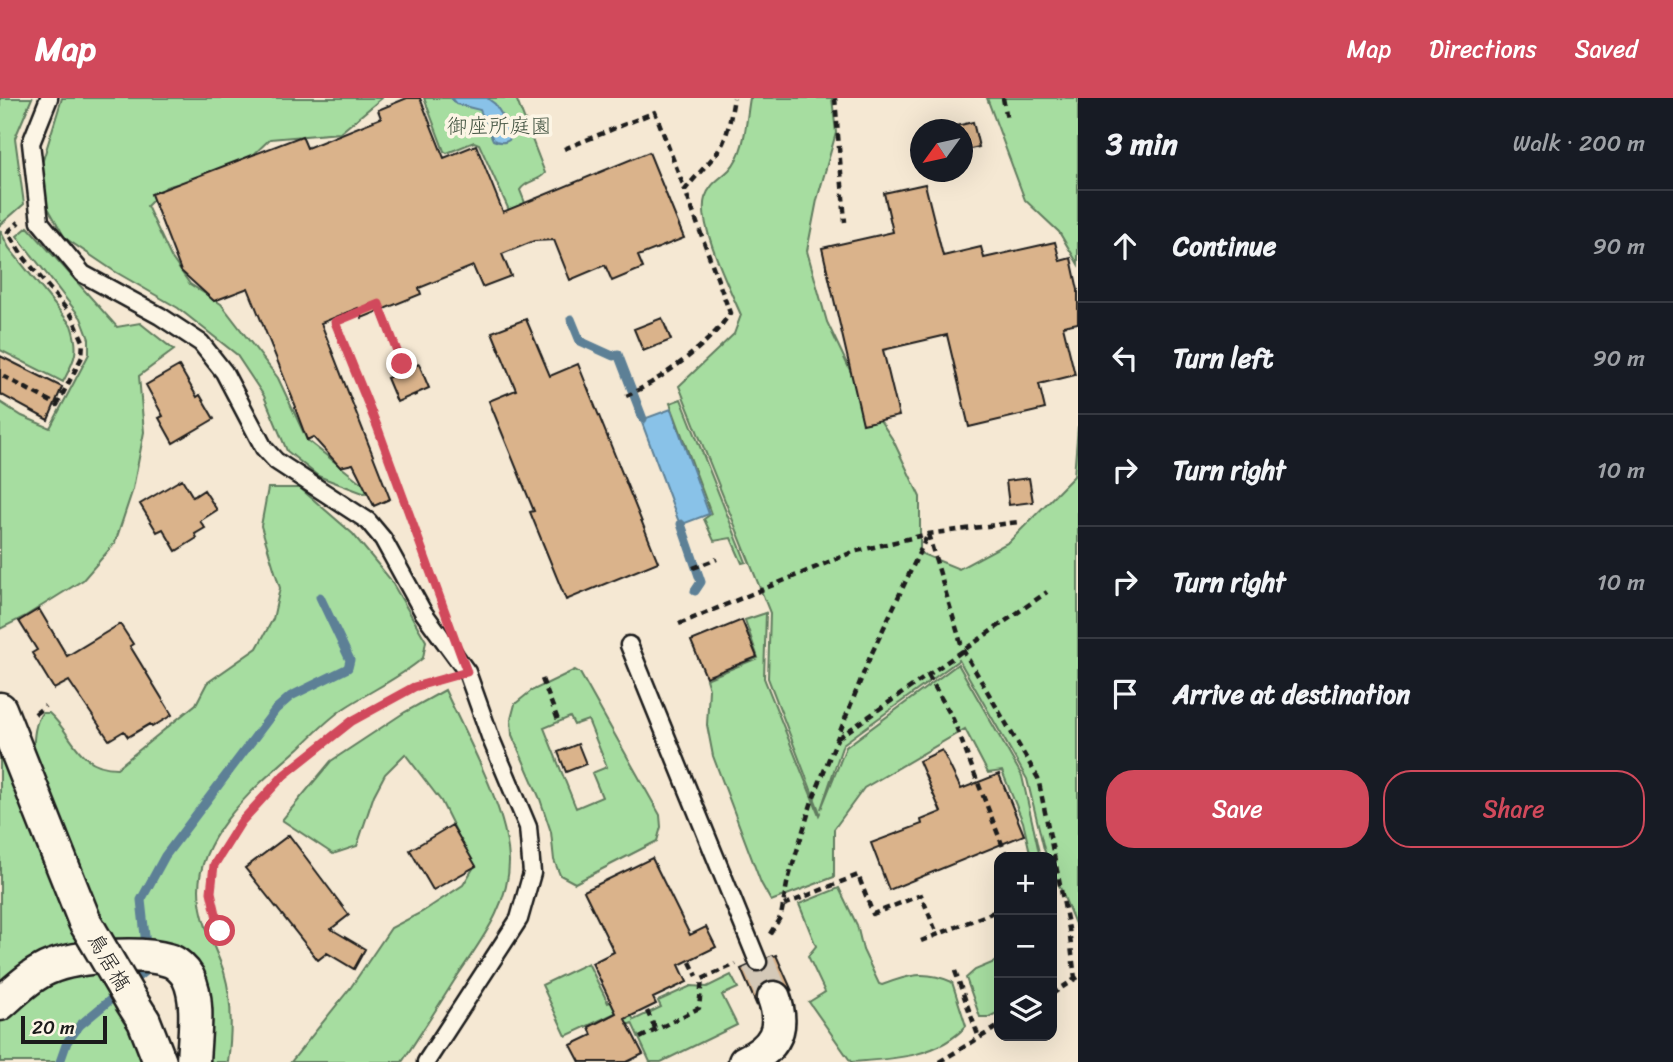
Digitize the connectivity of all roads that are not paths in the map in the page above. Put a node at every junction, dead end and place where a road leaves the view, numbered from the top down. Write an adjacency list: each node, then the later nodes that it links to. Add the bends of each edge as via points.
1 (49, 98): 9 (lane, via 31,143 40,222 83,274 201,343 224,372 264,448 276,461 369,521 423,612 467,672 528,827 532,873 519,919)
2 (629, 645): 4 (lane)
3 (0, 709): 7 (street, 鳥居𣘺, bridge, via 85,922 144,1021)
4 (757, 958)
5 (774, 998): 10 (street, via 780,1022 777,1033 772,1043)
6 (0, 1004): 8 (street, via 44,969 131,955 163,959 177,964 188,977 194,999)
7 (160, 1062)
8 (193, 1062)
9 (426, 1062)
10 (745, 1062)

